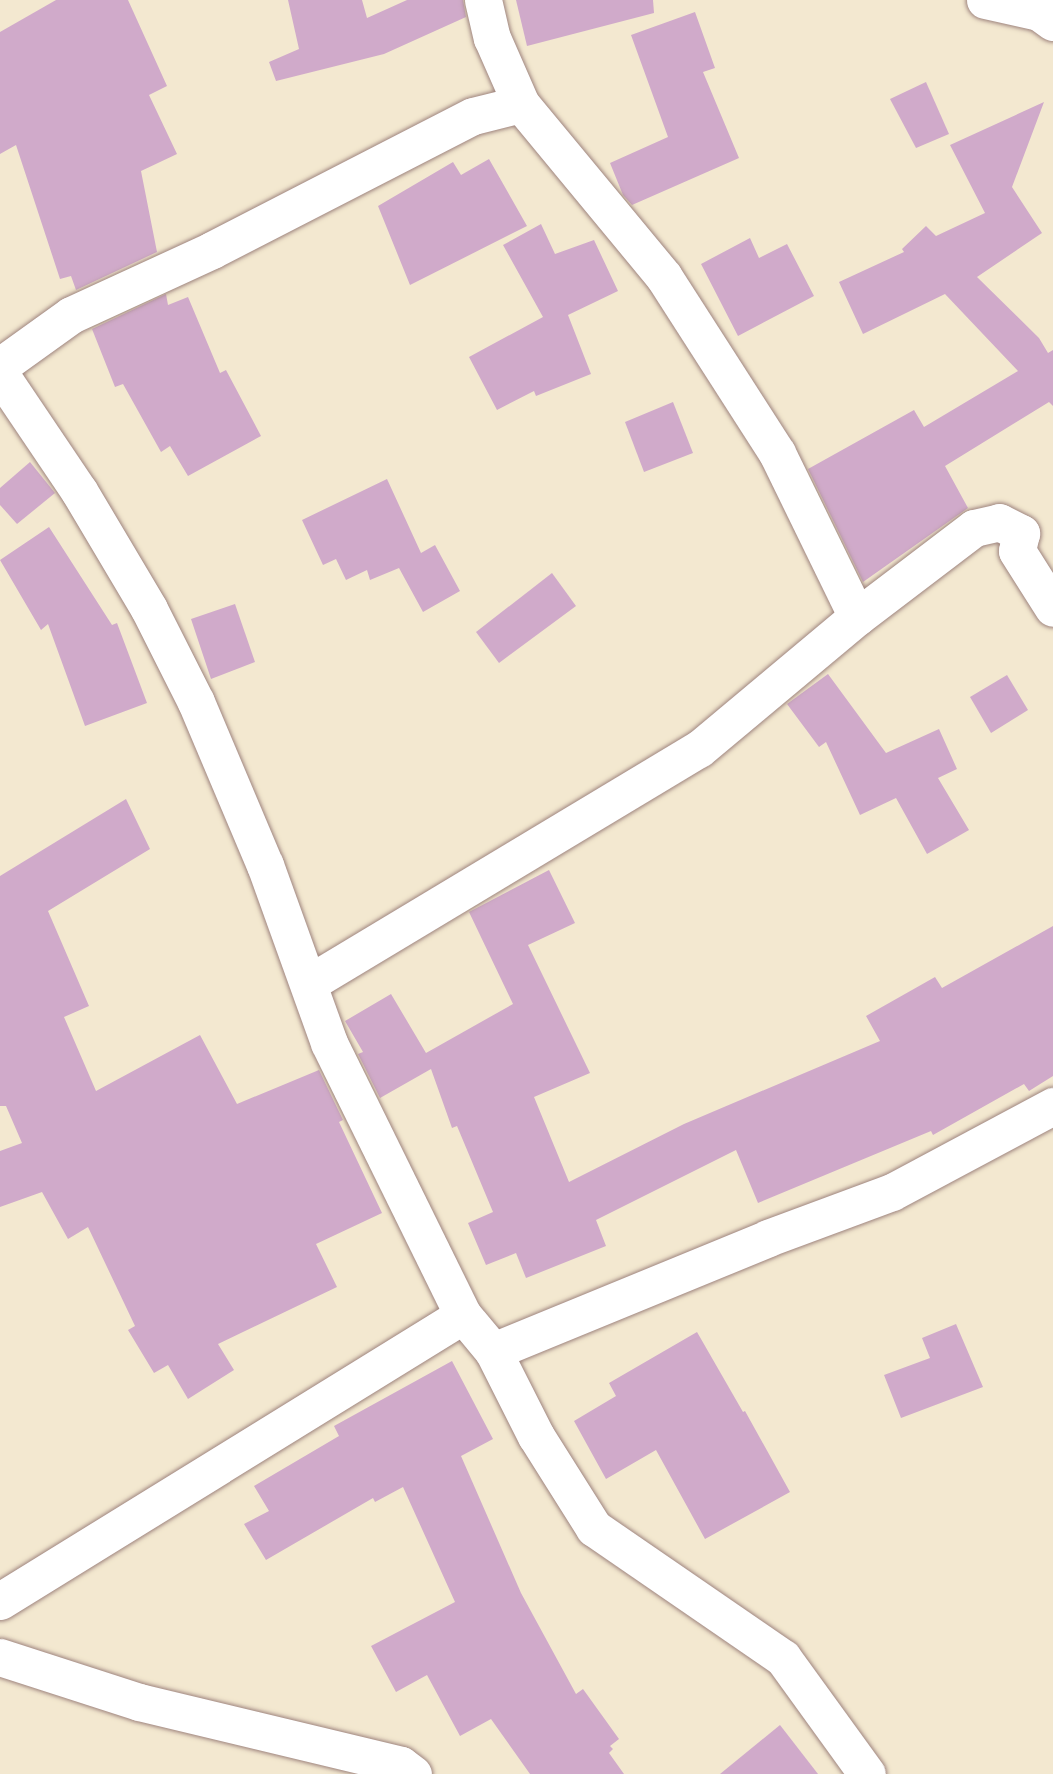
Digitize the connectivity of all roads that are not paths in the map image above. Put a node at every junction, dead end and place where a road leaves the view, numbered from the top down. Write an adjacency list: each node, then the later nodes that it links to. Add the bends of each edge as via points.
1 (483, 0): 4 (street, via 492,38)
2 (985, 0): 3 (street, via 1039,12)
3 (1053, 22)
4 (521, 104): 5 (street, via 473,116 212,250 71,315); 8 (street, via 664,277 777,453)
5 (0, 366)
6 (0, 373): 9 (street, via 79,491 149,609 196,702 265,864)
7 (1053, 608): 8 (street, via 1017,551 1021,533 999,522 974,528)
8 (857, 617): 9 (street, via 699,750)
9 (309, 983): 11 (street, via 329,1043)
10 (1053, 1106): 12 (street, via 892,1192)
11 (463, 1315): 12 (street); 13 (street)
12 (493, 1351): 16 (street, via 536,1436 594,1528 783,1658)
13 (0, 1601)
14 (0, 1657): 15 (street, via 138,1702 401,1765)
15 (413, 1774)
16 (867, 1774)

